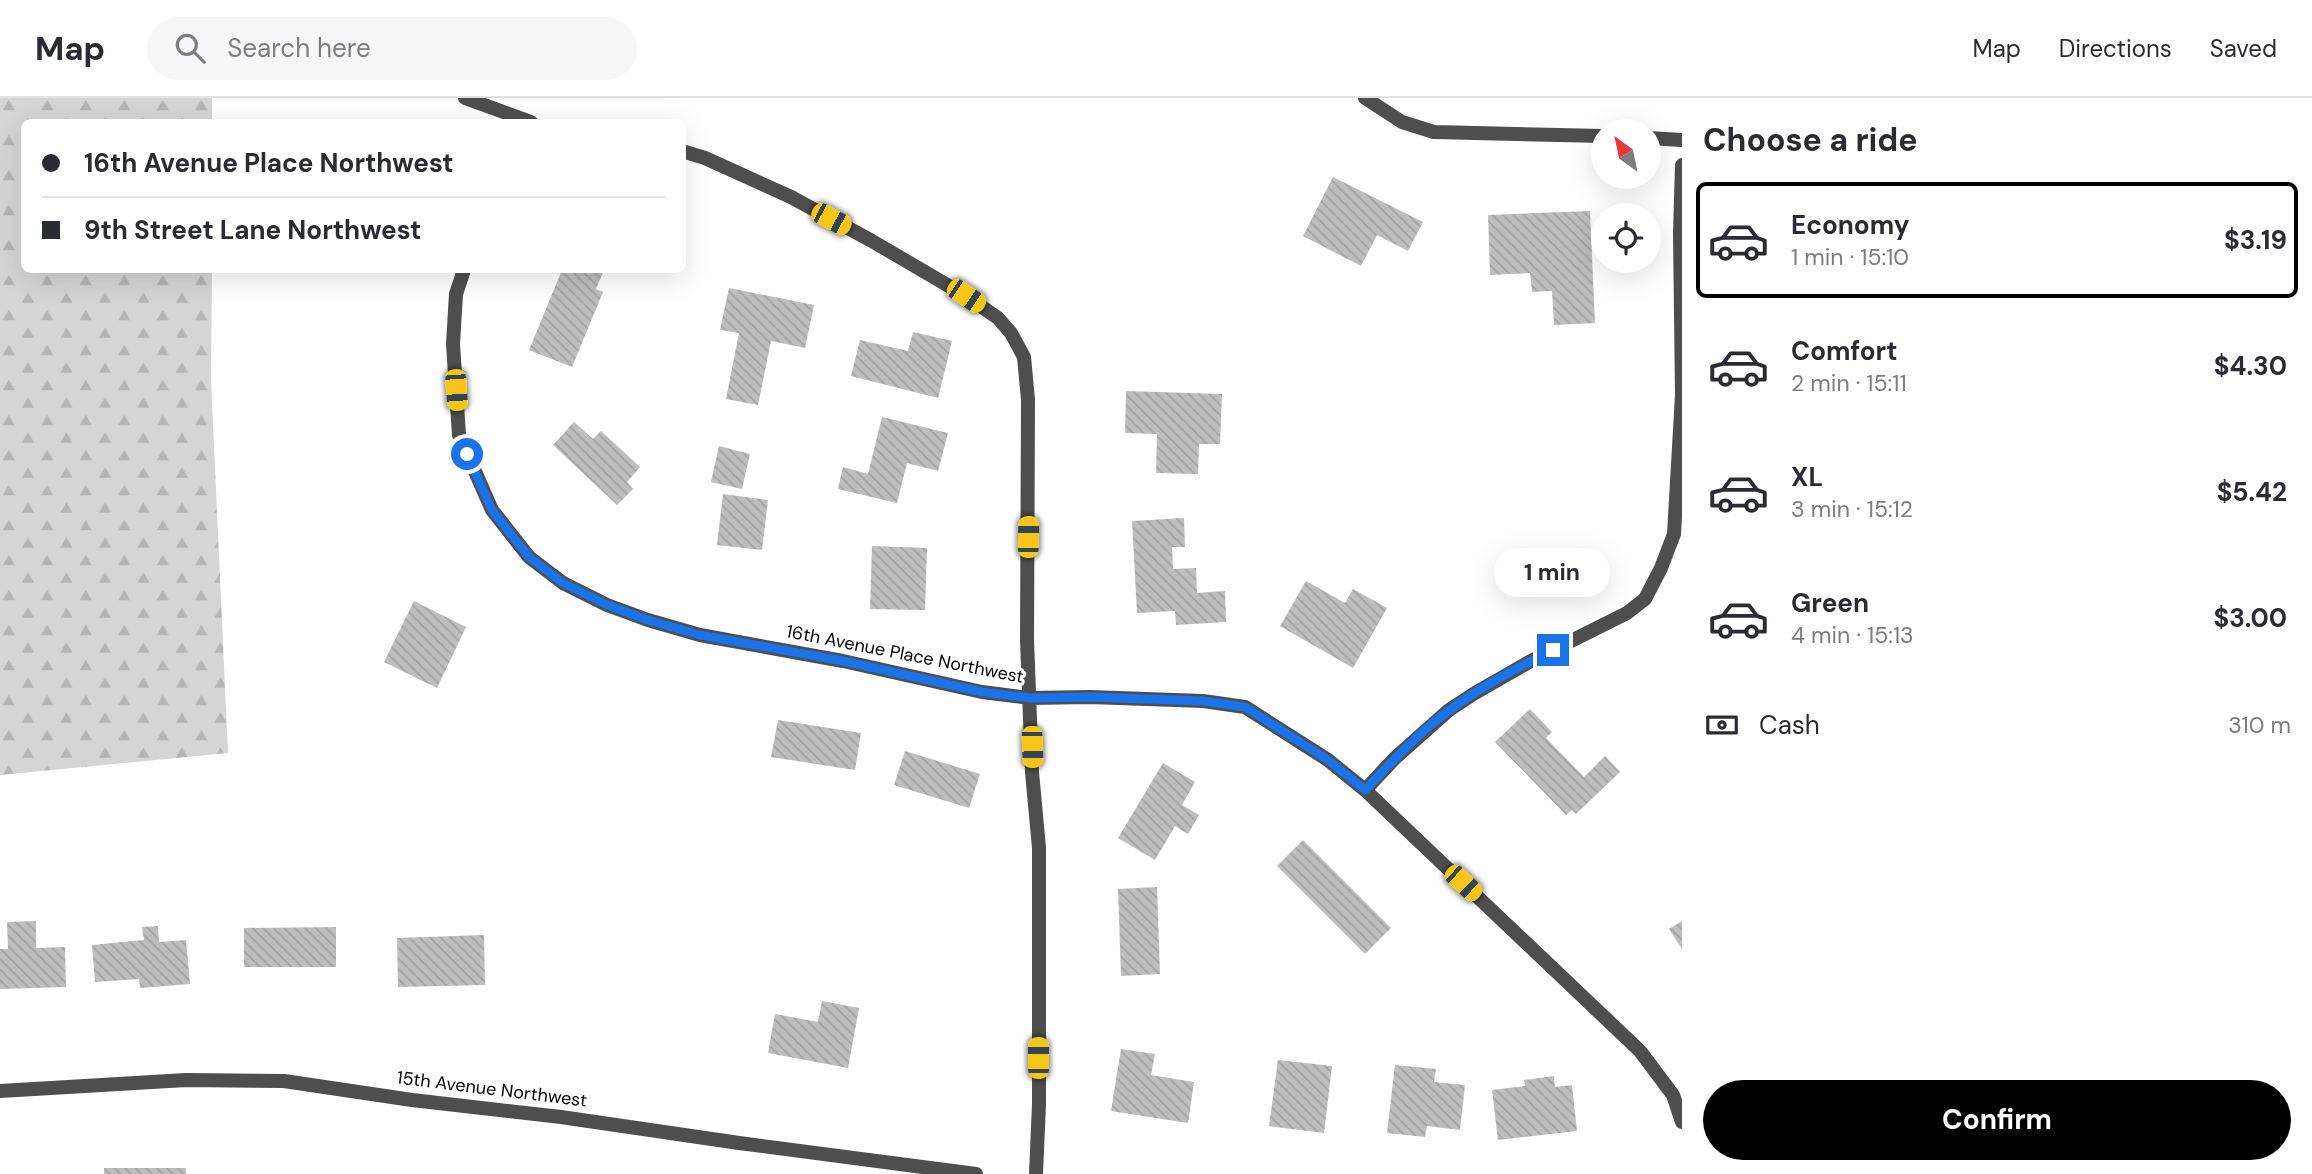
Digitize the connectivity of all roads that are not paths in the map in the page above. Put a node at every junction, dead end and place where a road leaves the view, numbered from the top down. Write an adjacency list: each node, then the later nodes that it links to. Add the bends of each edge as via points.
1 (465, 98): 3 (street)
2 (1365, 98): 4 (street, via 1402,122 1434,132)
3 (523, 119)
4 (1591, 136)
5 (1661, 139): 6 (street)
6 (1682, 140)
7 (686, 152): 10 (street, via 791,197 872,241 966,296 1011,333 1024,356 1028,400)
8 (1682, 165): 11 (street, via 1682,395 1674,534 1645,599 1627,613 1475,692 1395,758)
9 (463, 273): 10 (street, 16th Avenue Place Northwest, via 456,295 453,344 459,435 492,510 529,557 563,583 607,605 700,635)
10 (1030, 698): 11 (street, 16th Avenue Place Northwest, via 1203,701 1245,707 1328,760); 15 (street, via 1039,848)
11 (1365, 790): 13 (street, 16th Avenue Place Northwest, via 1640,1051 1673,1095)
12 (0, 1091): 14 (street, 15th Avenue Northwest, via 186,1080 284,1081)
13 (1682, 1122)
14 (976, 1174)
15 (1036, 1174)

